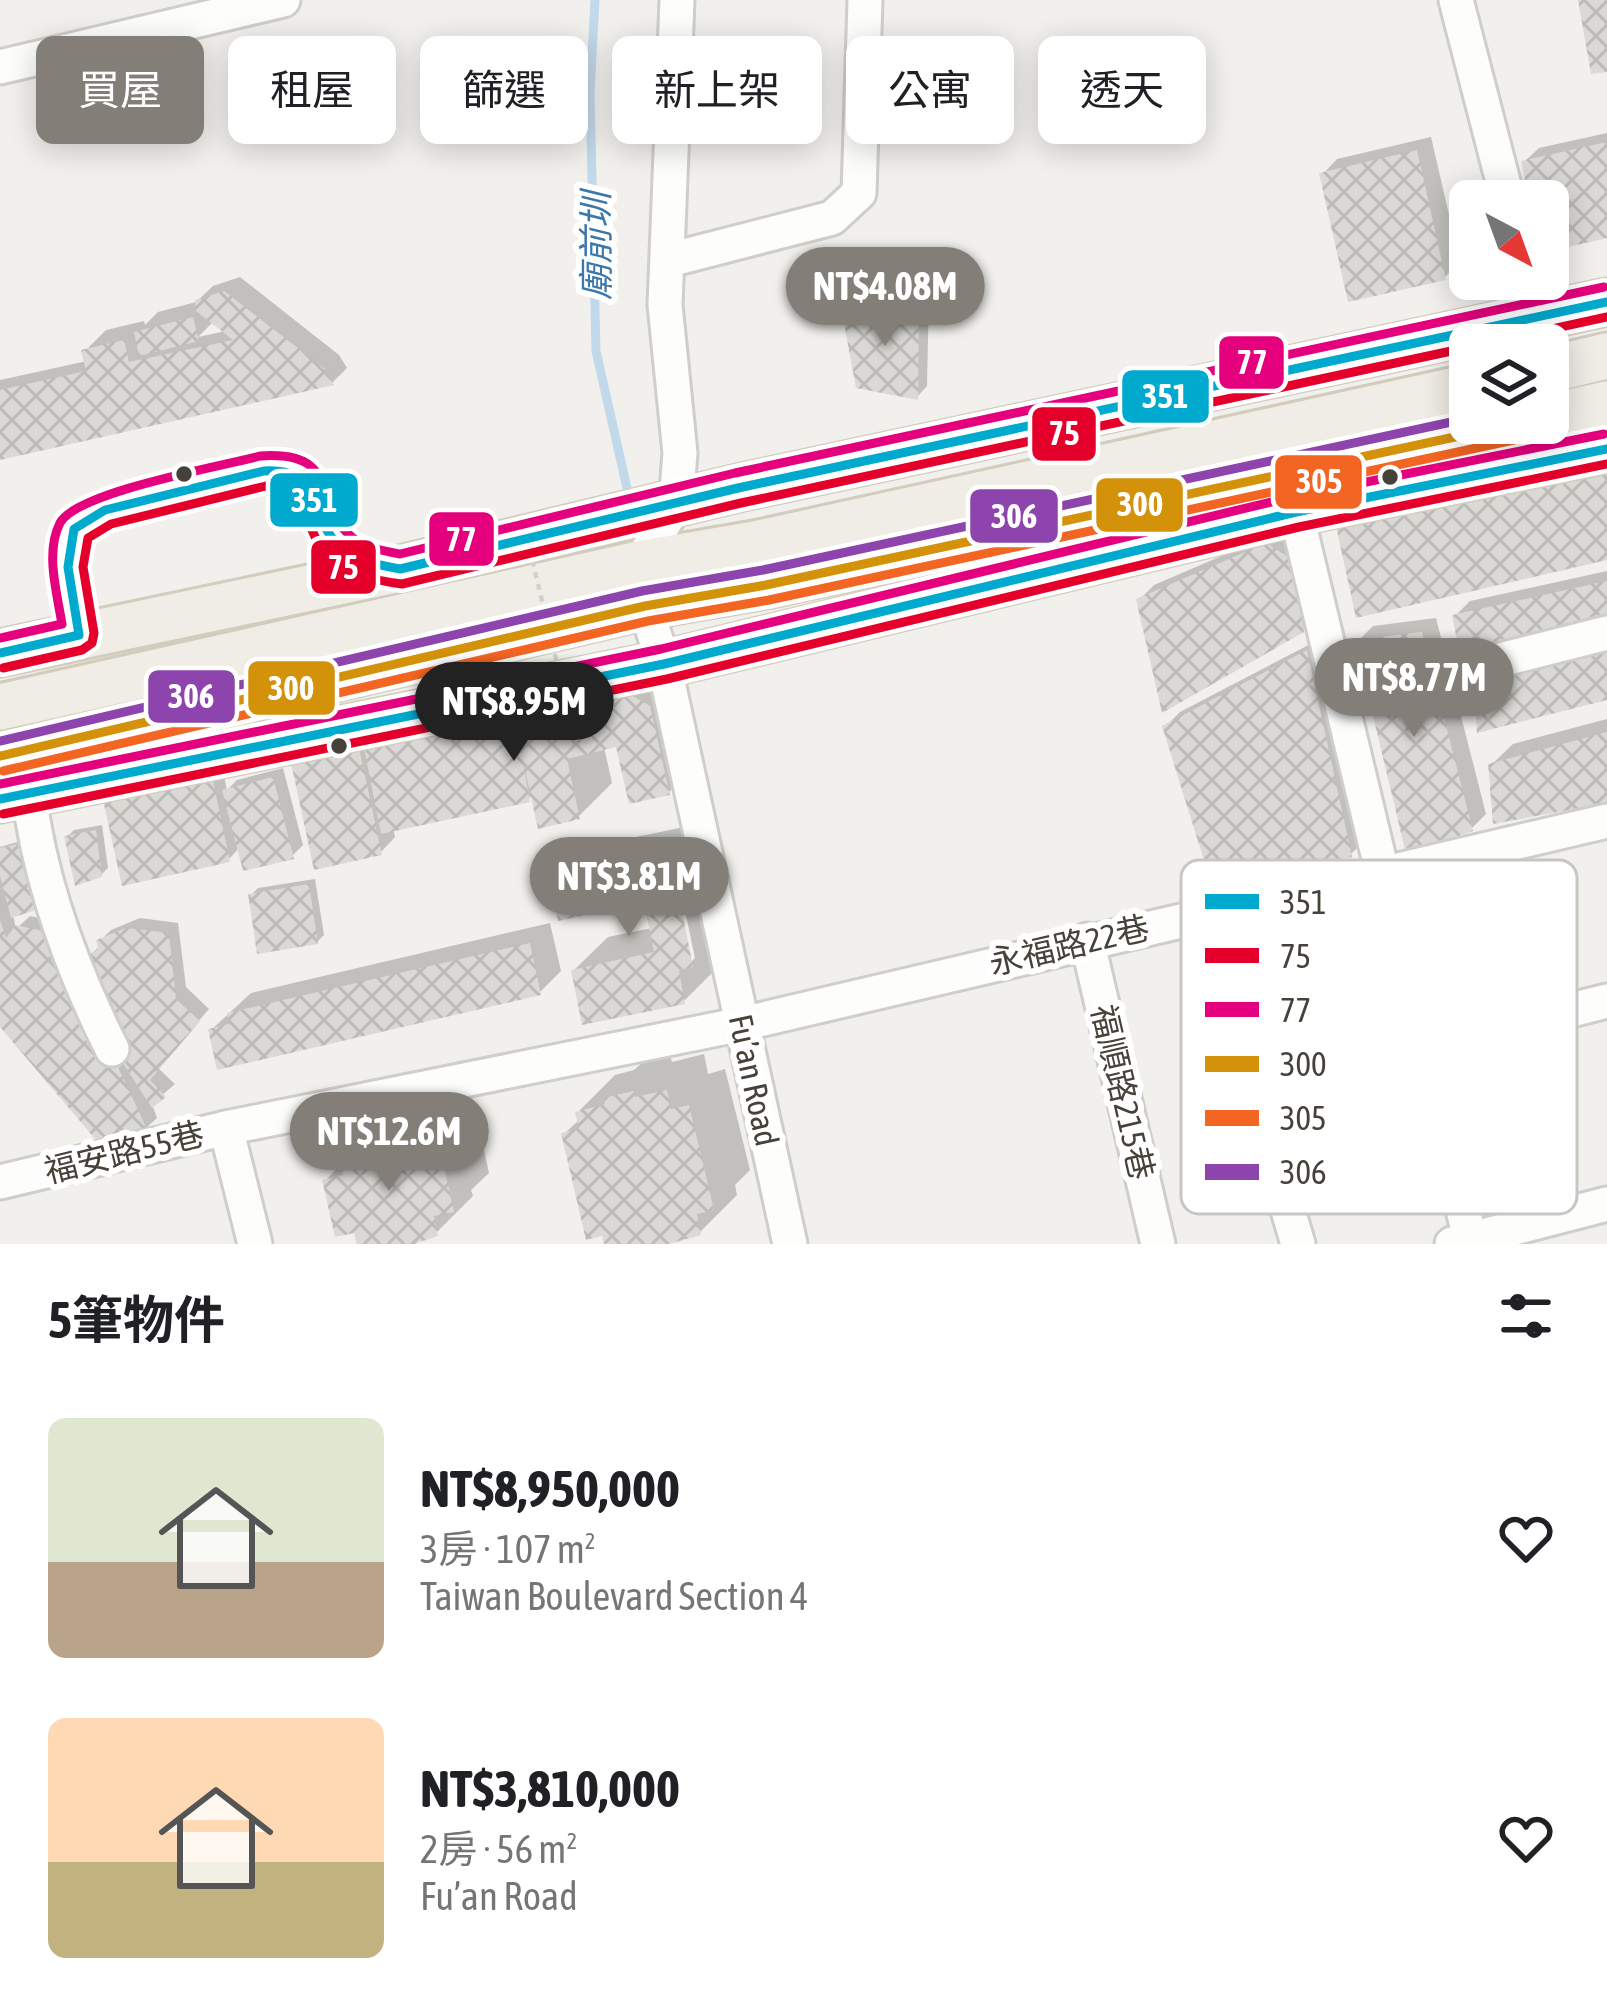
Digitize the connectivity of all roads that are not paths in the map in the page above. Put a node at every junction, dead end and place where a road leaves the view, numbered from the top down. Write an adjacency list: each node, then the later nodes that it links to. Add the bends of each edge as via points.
1 (283, 0): 5 (street)
2 (677, 0): 7 (street)
3 (865, 0): 7 (street, via 859,193 832,218)
4 (1456, 0): 6 (street)
5 (0, 68)
6 (1503, 180)
7 (669, 260): 17 (street)
8 (1607, 302): 9 (main road)
9 (1536, 314): 17 (main road)
10 (1607, 356): 11 (main road)
11 (1569, 365)
12 (1449, 392): 20 (main road, via 755,544)
13 (1607, 404): 14 (main road)
14 (1569, 427)
15 (1498, 444): 20 (main road, via 766,586)
16 (1520, 444): 18 (main road)
17 (676, 505): 19 (main road); 20 (street)
18 (1296, 512): 24 (main road); 30 (street)
19 (400, 569): 22 (main road); 22 (street, via 344,549 305,481 264,471 105,510 74,529 68,567)
20 (642, 585): 24 (street, Fu’an Road); 26 (main road); 27 (main road)
21 (1607, 633): 25 (street)
22 (79, 635): 23 (main road)
23 (0, 652)
24 (664, 664): 28 (main road); 36 (street, Fu’an Road)
25 (1476, 666)
26 (0, 706)
27 (0, 756)
28 (14, 797): 37 (street, via 33,833 75,976)
29 (1607, 821): 31 (street, 永福路22巷)
30 (1380, 860)
31 (1439, 860)
32 (1181, 919): 33 (street, 永福路22巷)
33 (1087, 940): 36 (street, 永福路22巷); 46 (street, 福順路215巷)
34 (1607, 1001): 35 (street)
35 (1577, 1009)
36 (742, 1024): 38 (street, 福安路55巷); 45 (street, Fu’an Road)
37 (112, 1049)
38 (226, 1128): 39 (street, 福安路55巷); 44 (street)
39 (0, 1182)
40 (1607, 1204): 42 (street)
41 (1289, 1214): 47 (street)
42 (1535, 1234): 43 (street)
43 (1460, 1241)
44 (255, 1244)
45 (790, 1244)
46 (1158, 1244)
47 (1298, 1244)

